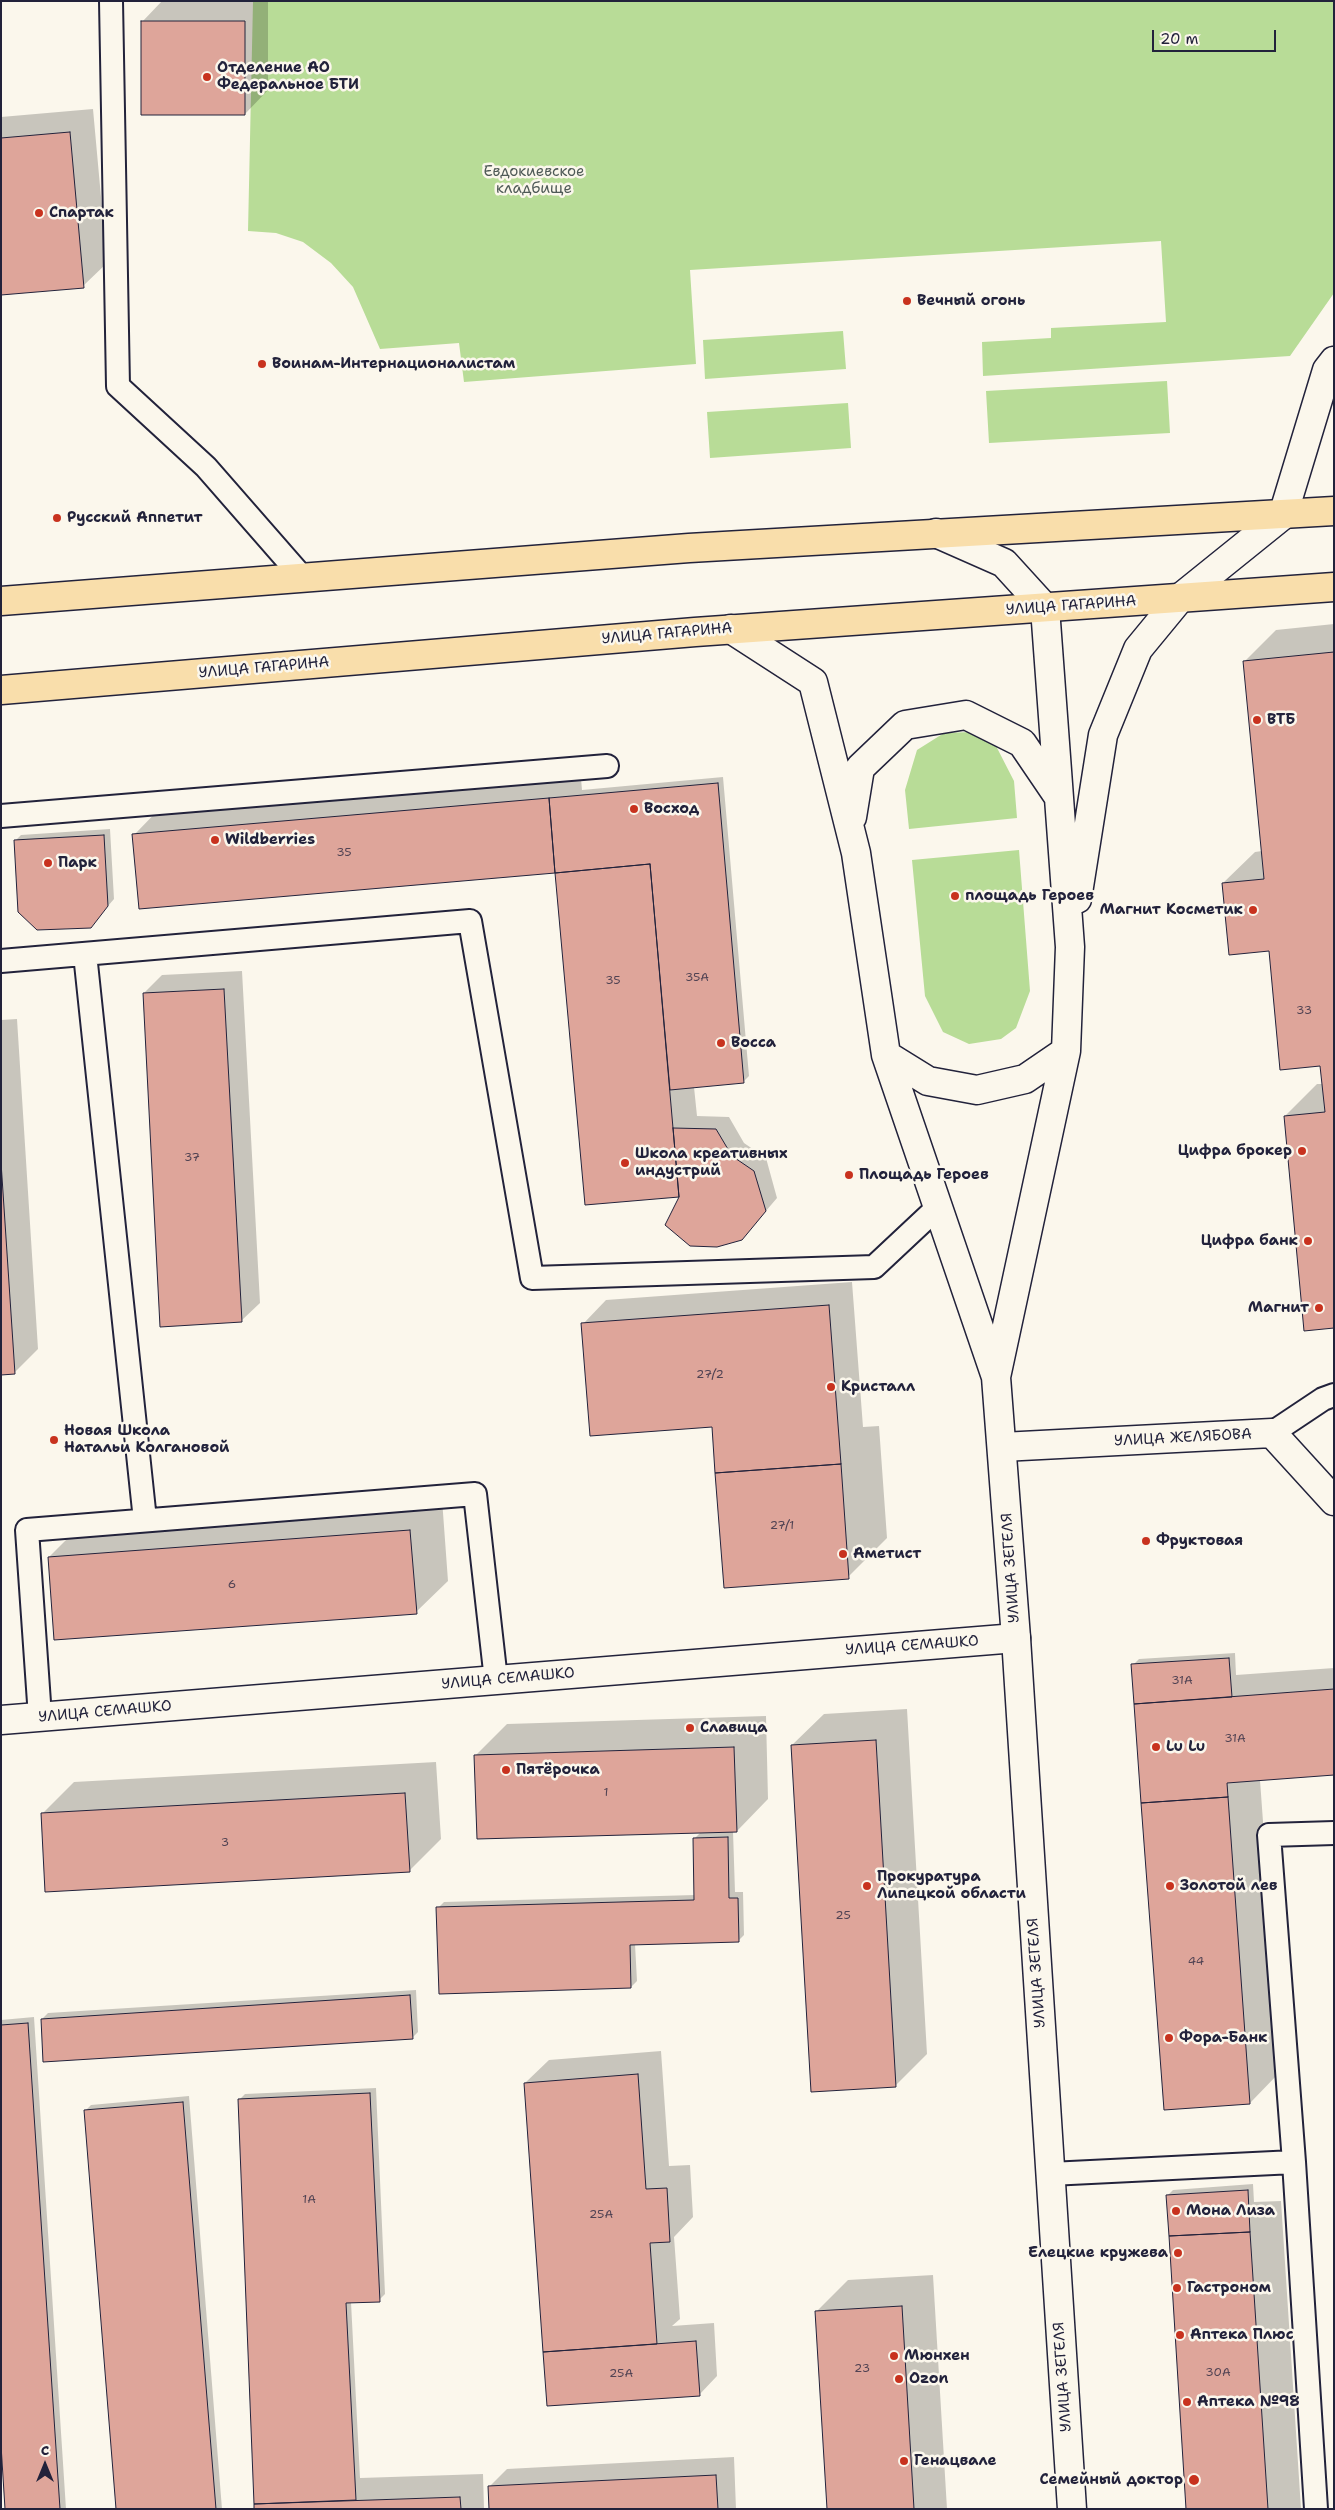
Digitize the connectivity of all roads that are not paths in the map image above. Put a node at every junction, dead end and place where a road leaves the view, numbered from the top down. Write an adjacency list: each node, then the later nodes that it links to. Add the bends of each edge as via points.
1 (111, 1): 6 (lane, via 118,386 206,467)
2 (1334, 360): 4 (main road, via 1328,370)
3 (1334, 511): 4 (main road)
4 (1283, 515): 5 (main road); 8 (main road)
5 (936, 533): 6 (main road, via 689,548); 10 (main road, via 1004,563)
6 (303, 578): 9 (main road)
7 (1334, 587): 8 (main road, УЛИЦА ГАГАРИНА)
8 (1180, 598): 10 (main road, УЛИЦА ГАГАРИНА); 17 (main road, via 1138,649 1103,735)
9 (1, 601)
10 (1045, 608): 11 (main road, УЛИЦА ГАГАРИНА); 14 (main road)
11 (731, 629): 12 (main road, УЛИЦА ГАГАРИНА); 16 (main road, via 813,682)
12 (1, 690)
13 (607, 766): 15 (lane)
14 (1059, 797): 16 (main road, via 1022,743 966,715 905,725 860,768); 17 (main road)
15 (1, 816)
16 (851, 828): 21 (main road)
17 (1070, 948): 20 (main road)
18 (85, 954): 19 (lane); 22 (lane, via 470,921 532,1278 874,1267); 28 (lane)
19 (1, 961)
20 (1066, 1051): 21 (main road, via 1025,1079 977,1090 928,1081); 23 (main road)
21 (886, 1055): 22 (main road)
22 (937, 1208): 23 (main road)
23 (996, 1377): 26 (main road, УЛИЦА ЗЕГЕЛЯ)
24 (1334, 1395): 25 (lane)
25 (1272, 1433): 26 (main road, УЛИЦА ЖЕЛЯБОВА); 27 (main road, УЛИЦА ЖЕЛЯБОВА)
26 (1002, 1447): 29 (main road, УЛИЦА ЗЕГЕЛЯ)
27 (1334, 1501)
28 (146, 1520): 30 (lane, via 475,1494); 31 (lane, via 27,1530)
29 (1016, 1638): 30 (main road, УЛИЦА СЕМАШКО); 35 (main road, УЛИЦА ЗЕГЕЛЯ)
30 (496, 1680): 31 (main road, УЛИЦА СЕМАШКО)
31 (40, 1717): 32 (main road, УЛИЦА СЕМАШКО)
32 (1, 1720)
33 (1334, 1833): 34 (lane, via 1269,1835)
34 (1294, 2162): 35 (lane); 37 (lane)
35 (1050, 2174): 36 (main road, УЛИЦА ЗЕГЕЛЯ)
36 (1072, 2509)
37 (1316, 2509)

